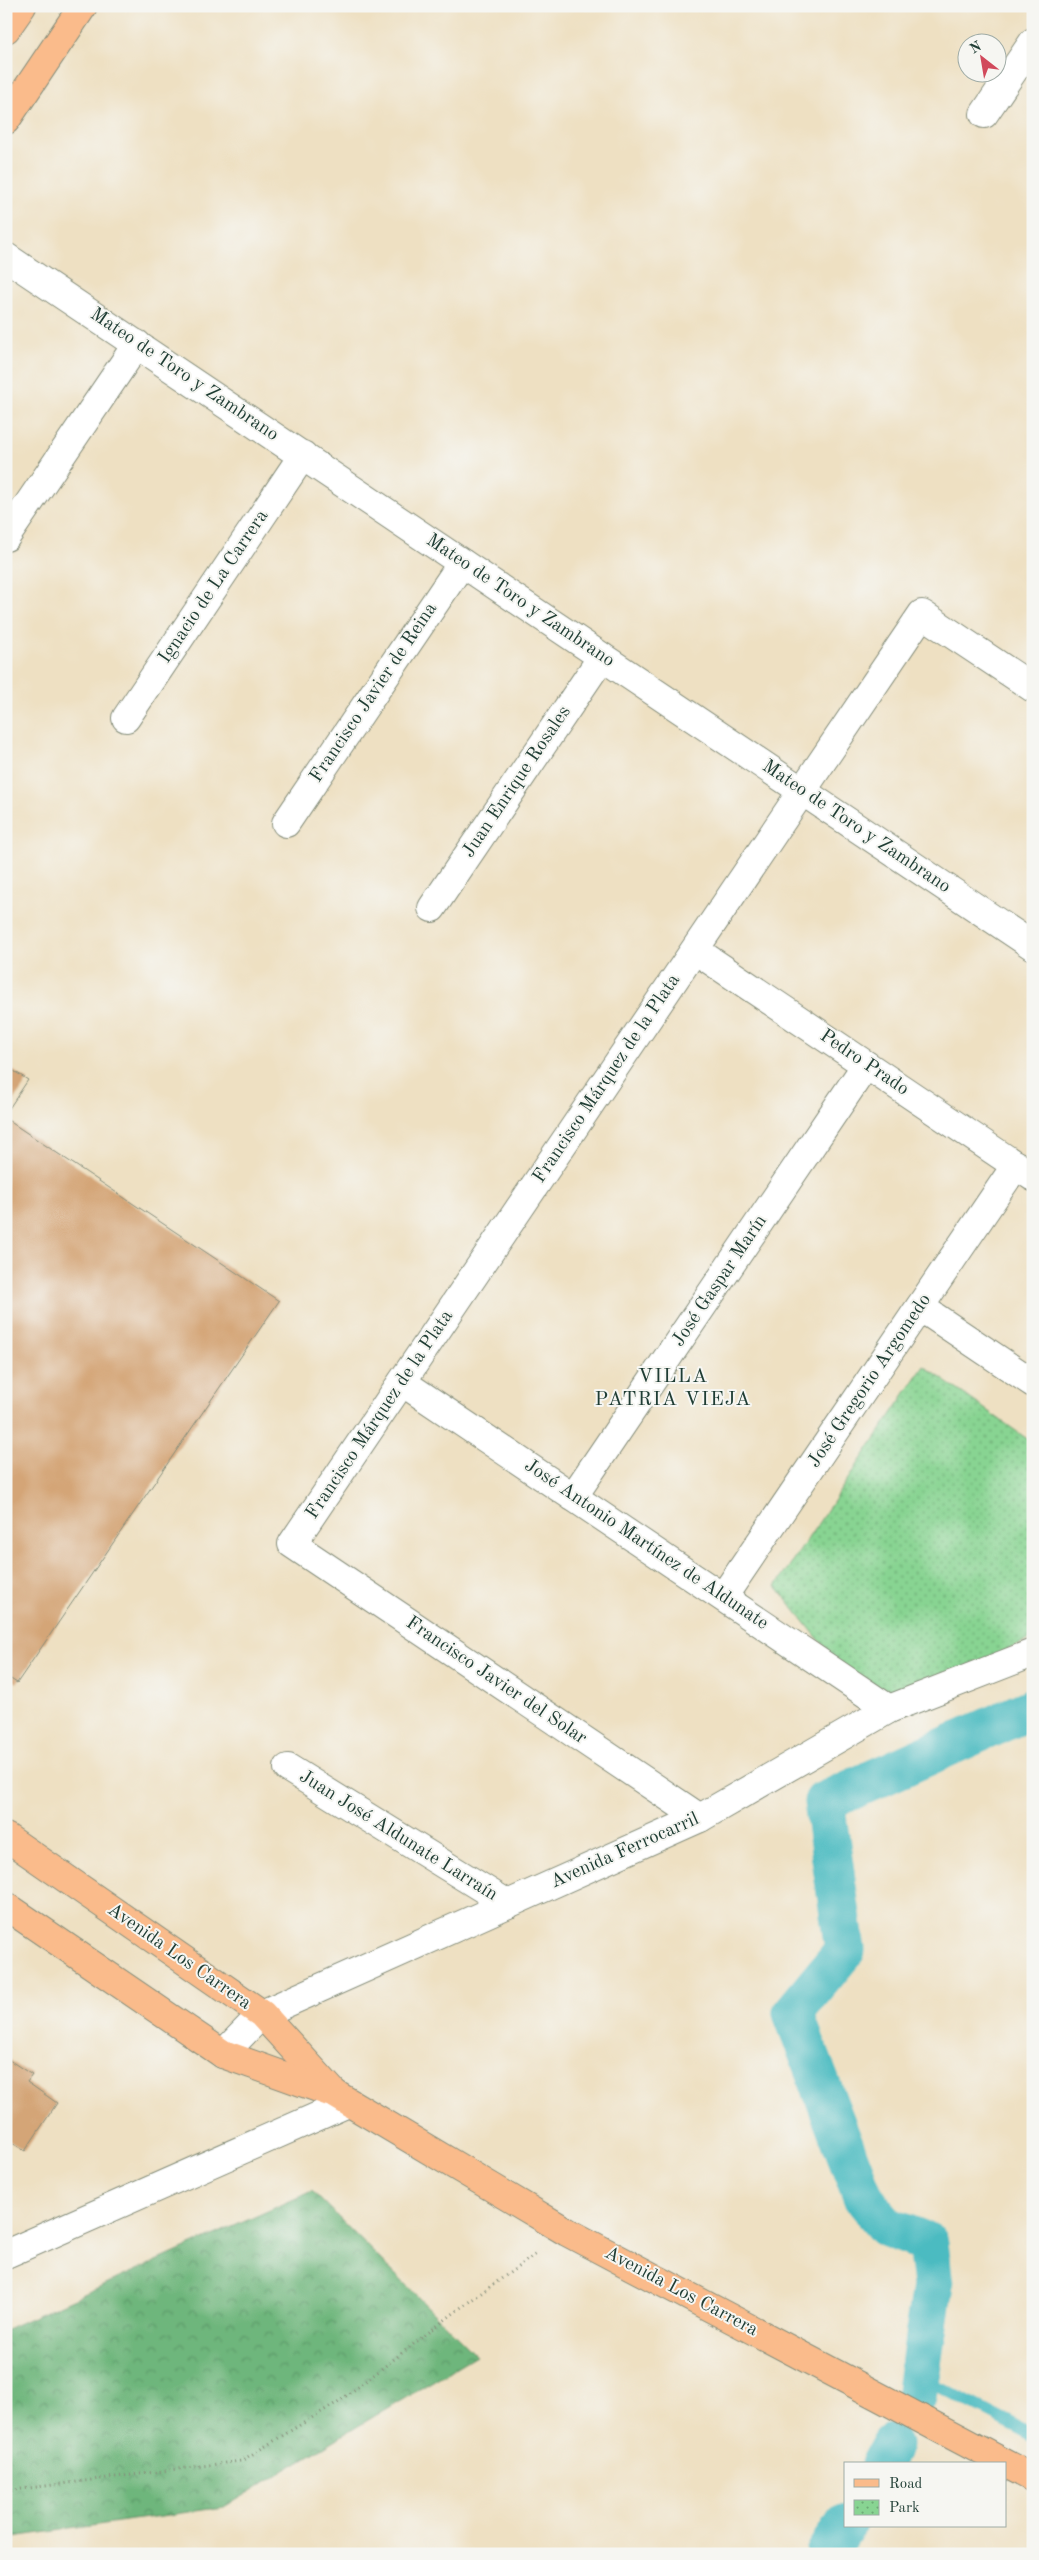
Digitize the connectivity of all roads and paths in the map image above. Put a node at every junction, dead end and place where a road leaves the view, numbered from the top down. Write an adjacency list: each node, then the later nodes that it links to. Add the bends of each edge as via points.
1 (22, 6): 3 (main road)
2 (83, 6): 6 (main road)
3 (6, 30)
4 (1033, 42): 5 (street)
5 (984, 114)
6 (6, 120)
7 (6, 256): 8 (street, Mateo de Toro y Zambrano)
8 (137, 344): 9 (street, Mateo de Toro y Zambrano); 10 (street)
9 (303, 455): 11 (street, Mateo de Toro y Zambrano); 14 (street, Ignacio de La Carrera)
10 (6, 537)
11 (462, 563): 12 (street, Mateo de Toro y Zambrano); 16 (street, Francisco Javier de Reina)
12 (602, 657): 15 (street, Mateo de Toro y Zambrano); 17 (street, Juan Enrique Rosales)
13 (1033, 688): 15 (street, Francisco Márquez de la Plata, via 922,614)
14 (126, 718)
15 (802, 792): 18 (street, Mateo de Toro y Zambrano); 19 (street, Francisco Márquez de la Plata)
16 (286, 823)
17 (432, 908)
18 (1033, 946)
19 (695, 950): 20 (street, Pedro Prado); 23 (street, Francisco Márquez de la Plata)
20 (866, 1065): 21 (street, Pedro Prado); 25 (street, José Gaspar Marín)
21 (1024, 1171): 22 (street, José Gregorio Argomedo)
22 (920, 1307): 24 (street); 27 (street, José Gregorio Argomedo)
23 (402, 1382): 25 (street, José Antonio Martínez de Aldunate); 26 (street, Francisco Márquez de la Plata)
24 (1033, 1383)
25 (573, 1497): 27 (street, José Antonio Martínez de Aldunate)
26 (292, 1544): 31 (street, Francisco Javier del Solar)
27 (724, 1597): 29 (street, José Antonio Martínez de Aldunate)
28 (1033, 1653): 29 (street, Avenida Ferrocarril)
29 (889, 1709): 31 (street, Avenida Ferrocarril)
30 (288, 1768): 33 (street, Juan José Aldunate Larraín)
31 (700, 1818): 33 (street, Avenida Ferrocarril)
32 (6, 1837): 35 (main road, Avenida Los Carrera)
33 (508, 1904): 35 (street, Avenida Ferrocarril)
34 (6, 1906): 36 (main road, Avenida Los Carrera)
35 (262, 2014): 36 (street, Avenida Ferrocarril); 37 (main road, Avenida Los Carrera)
36 (223, 2054): 37 (main road, Avenida Los Carrera)
37 (341, 2099): 38 (main road, Avenida Los Carrera); 39 (street)
38 (567, 2232): 40 (main road, Avenida Los Carrera); 43 (path, via 463,2306 341,2400 240,2461)
39 (6, 2254)
40 (1003, 2462)
41 (1006, 2464): 42 (main road, Avenida Los Carrera)
42 (1033, 2478)
43 (6, 2492)

